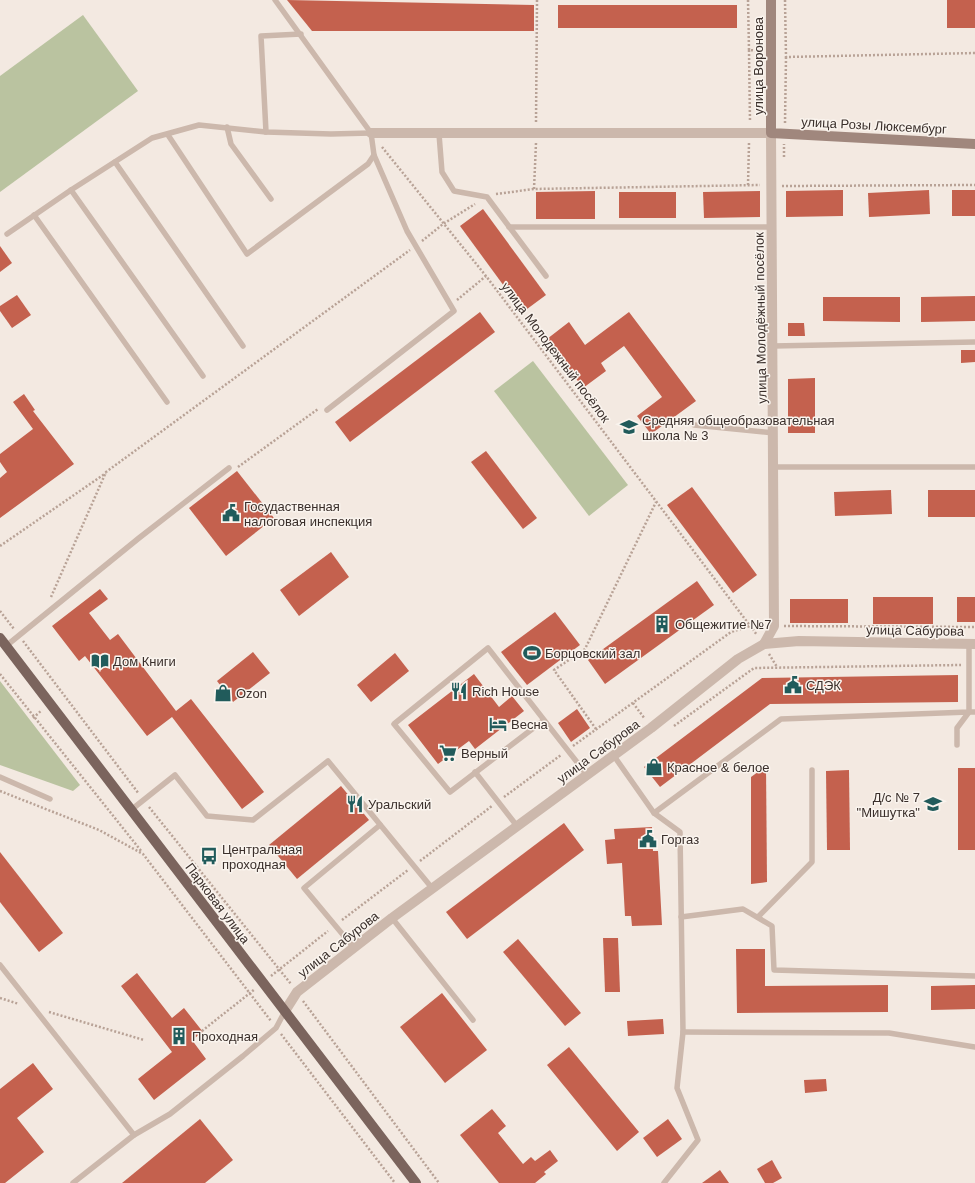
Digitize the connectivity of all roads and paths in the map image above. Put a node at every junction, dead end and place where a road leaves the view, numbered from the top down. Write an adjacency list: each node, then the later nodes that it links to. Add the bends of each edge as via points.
1 (275, 0): 6 (lane)
2 (537, 0): 17 (path)
3 (748, 0): 7 (path)
4 (771, 0): 9 (street, улица Воронова)
5 (785, 0): 8 (path)
6 (301, 34): 13 (lane, via 261,36); 16 (lane)
7 (749, 50): 9 (path); 14 (path)
8 (786, 50): 9 (path); 11 (path)
9 (772, 51): 15 (street, улица Воронова)
10 (975, 53): 11 (path)
11 (786, 57): 18 (path)
12 (227, 127): 13 (lane); 19 (lane, via 199,125); 33 (lane, via 231,144)
13 (266, 132): 16 (lane)
14 (750, 132): 15 (street); 17 (street); 26 (path)
15 (772, 132): 18 (street, улица Розы Люксембург); 28 (street, улица Молодёжный посёлок)
16 (371, 133): 20 (street); 22 (lane); 35 (path, улица Молодежный посёлок)
17 (536, 133): 20 (street); 30 (path)
18 (785, 133): 21 (street, улица Розы Люксембург); 24 (path)
19 (168, 134): 22 (lane, via 247,254 368,164); 23 (lane, via 152,138)
20 (439, 134): 32 (lane, via 442,172 454,191)
21 (975, 144)
22 (374, 155): 39 (lane)
23 (114, 162): 31 (lane); 44 (lane)
24 (783, 163)
25 (782, 178): 29 (path)
26 (748, 185): 28 (path); 30 (path)
27 (975, 185): 29 (path)
28 (770, 186): 29 (path); 37 (street, улица Молодёжный посёлок)
29 (782, 186)
30 (534, 189): 32 (path)
31 (71, 190): 34 (lane); 46 (lane)
32 (487, 197): 35 (path); 36 (lane)
33 (271, 199)
34 (34, 215): 38 (lane); 47 (lane)
35 (443, 224): 39 (path); 40 (path, улица Молодежный посёлок)
36 (509, 227): 37 (lane); 41 (lane)
37 (771, 227): 45 (street, улица Молодёжный посёлок)
38 (7, 234)
39 (415, 246): 42 (lane); 55 (path)
40 (486, 276): 42 (path); 56 (path, улица Молодежный посёлок)
41 (546, 276)
42 (450, 305): 49 (lane, via 454,310)
43 (975, 342): 45 (lane)
44 (243, 346)
45 (773, 346): 51 (street, улица Молодёжный посёлок)
46 (203, 376)
47 (167, 402)
48 (323, 405): 54 (path)
49 (327, 410)
50 (694, 425): 51 (lane)
51 (774, 432): 52 (street, улица Молодёжный посёлок)
52 (774, 467): 53 (lane); 63 (street, улица Молодёжный посёлок, via 774,626)
53 (975, 467)
54 (231, 469): 59 (lane, via 139,538)
55 (106, 472): 57 (path); 59 (path)
56 (656, 502): 63 (path, улица Молодежный посёлок); 70 (path, via 585,649 554,670)
57 (0, 546)
58 (0, 611): 61 (path)
59 (43, 617): 61 (lane)
60 (26, 635): 61 (path)
61 (20, 638): 62 (lane); 79 (path)
62 (3, 642): 80 (main road, Парковая улица)
63 (764, 644): 64 (street, улица Сабурова, via 799,641); 72 (street, улица Сабурова, via 738,659)
64 (972, 644): 65 (lane)
65 (969, 664): 67 (lane); 69 (path, via 754,668)
66 (0, 674): 84 (path)
67 (972, 712): 71 (lane, via 957,728); 81 (lane, via 781,719)
68 (544, 720): 74 (lane); 74 (lane, via 488,648 394,724 450,792); 75 (lane)
69 (671, 728)
70 (596, 730)
71 (957, 745)
72 (614, 756): 75 (street, улица Сабурова); 81 (lane)
73 (812, 770): 88 (lane, via 812,862)
74 (475, 772): 83 (lane)
75 (587, 775): 83 (street, улица Сабурова)
76 (0, 777): 78 (lane)
77 (0, 791): 84 (path, via 99,830)
78 (50, 799)
79 (143, 800): 80 (lane); 82 (lane, via 175,775 207,816 253,820 328,761); 92 (path)
80 (131, 810): 95 (main road, Парковая улица)
81 (654, 813): 86 (lane, via 680,832)
82 (380, 825): 85 (lane); 89 (lane, via 304,888)
83 (517, 826): 85 (street, улица Сабурова)
84 (143, 854): 97 (path)
85 (432, 888): 87 (street, улица Сабурова)
86 (681, 917): 88 (lane, via 743,909); 98 (lane)
87 (392, 918): 89 (street, улица Сабурова); 96 (lane)
88 (758, 918): 91 (lane, via 772,926 774,970)
89 (354, 948): 92 (street, улица Сабурова)
90 (0, 965): 94 (lane)
91 (975, 976)
92 (297, 992): 95 (street, улица Сабурова); 105 (path)
93 (0, 998): 94 (path)
94 (34, 1008): 99 (path); 101 (lane)
95 (285, 1011): 97 (lane); 104 (main road, Парковая улица)
96 (473, 1020)
97 (276, 1028): 101 (lane, via 170,1114); 103 (path)
98 (683, 1032): 100 (lane, via 889,1034); 106 (lane, via 677,1088 698,1140)
99 (144, 1040)
100 (975, 1047)
101 (134, 1135): 102 (lane)
102 (73, 1183)
103 (395, 1183)
104 (416, 1183)
105 (439, 1183)
106 (664, 1183)

